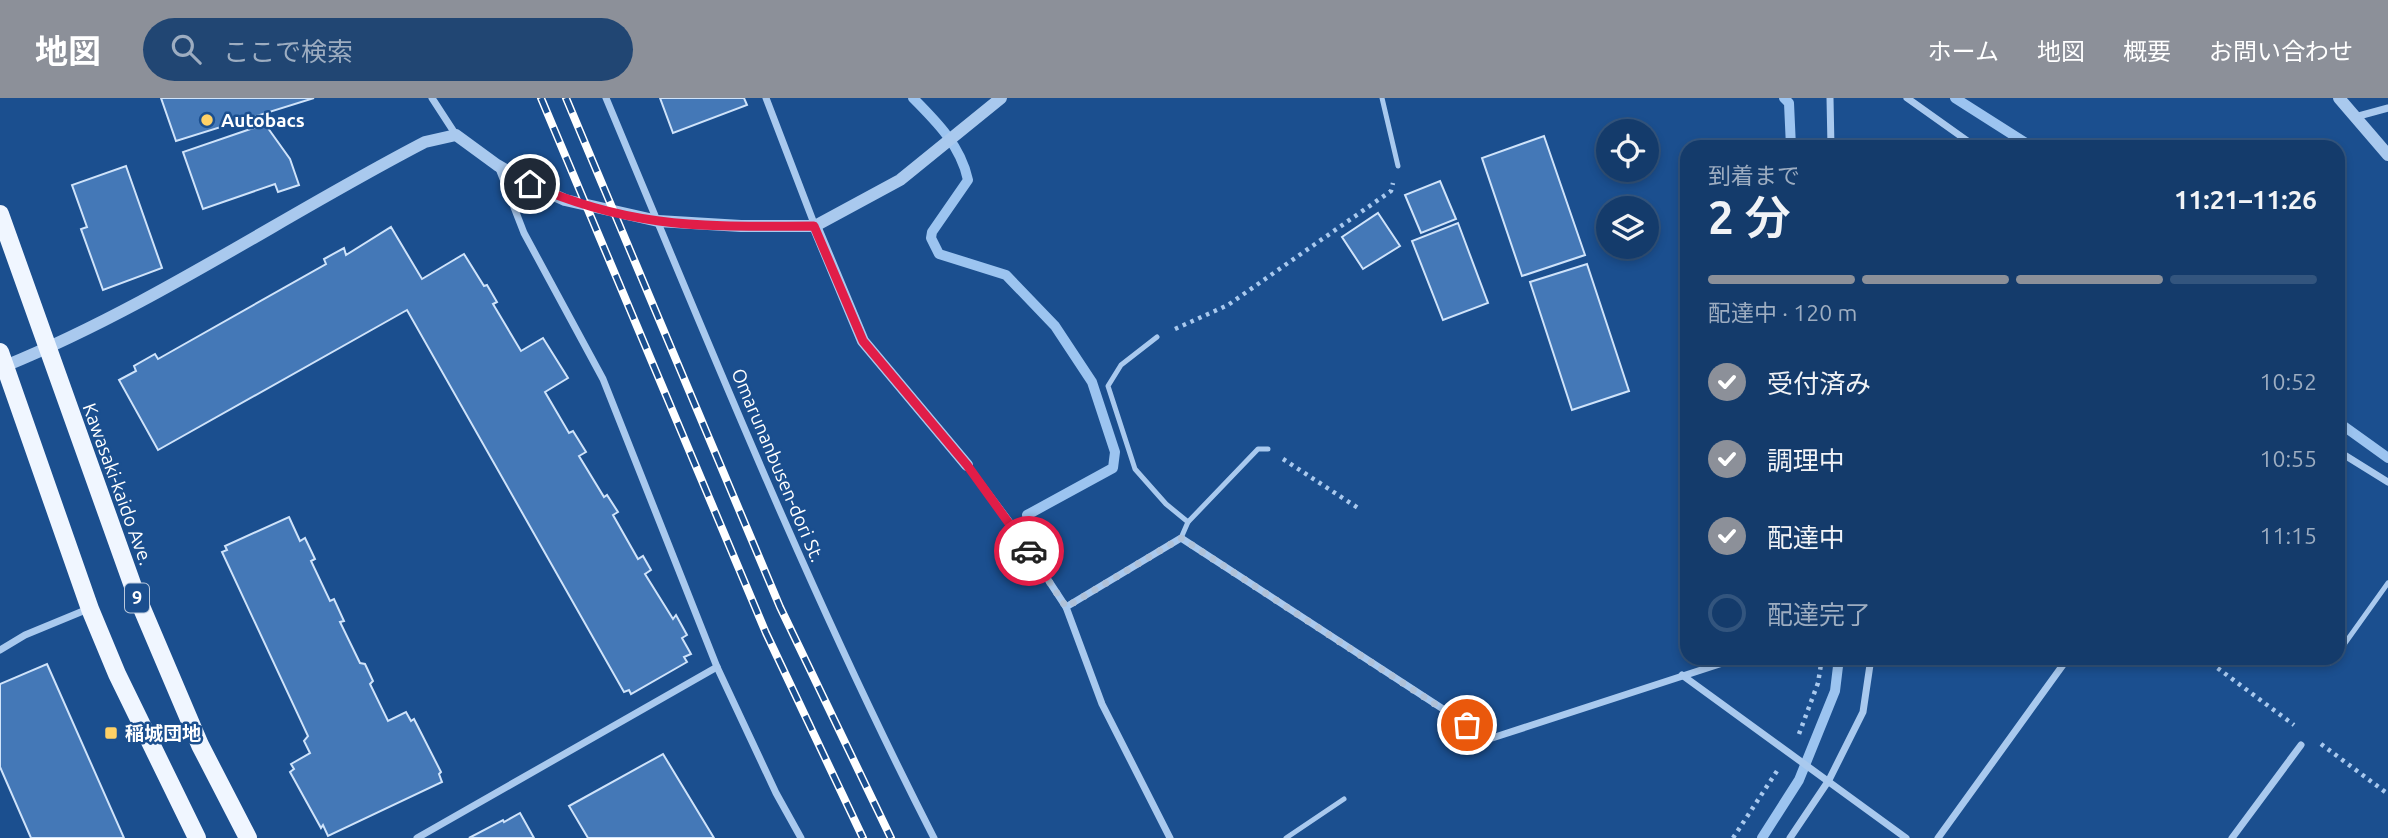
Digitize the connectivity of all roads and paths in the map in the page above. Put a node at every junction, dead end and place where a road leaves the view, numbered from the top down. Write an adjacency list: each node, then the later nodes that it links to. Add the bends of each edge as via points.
1 (432, 98): 11 (street)
2 (607, 98): 18 (street, Omarunanbusen-dori St.)
3 (766, 98): 19 (street)
4 (1001, 98): 19 (street, via 900,180)
5 (1382, 98): 16 (lane)
6 (1830, 98): 12 (street)
7 (1908, 98): 13 (street)
8 (2339, 98): 10 (street)
9 (2388, 108): 10 (street)
10 (2355, 117): 14 (street)
11 (456, 135): 15 (street); 21 (street, via 415,147 134,306)
12 (1831, 140)
13 (1966, 140)
14 (2388, 155)
15 (497, 166): 18 (street, via 565,200); 39 (street, via 524,233 603,379)
16 (1398, 166): 20 (path, via 1391,191 1228,305)
17 (0, 214): 21 (main road, Kawasaki-kaido Ave. / 9)
18 (658, 221): 19 (street); 49 (street, Omarunanbusen-dori St., via 801,560 879,732)
19 (814, 226): 25 (street, via 863,341)
20 (1157, 337): 28 (lane, via 1121,365 1108,386 1135,469 1166,505)
21 (48, 349): 22 (street); 46 (main road, Kawasaki-kaido Ave. / 9, via 135,592 200,745)
22 (2, 359): 32 (main road)
23 (1268, 449): 27 (path); 28 (lane, via 1258,449)
24 (2345, 455): 26 (street)
25 (967, 465): 31 (street)
26 (2388, 482)
27 (1358, 508)
28 (1188, 522): 29 (lane)
29 (1181, 538): 31 (street); 40 (street, via 1489,739)
30 (2388, 583): 33 (lane)
31 (1066, 607): 50 (street, via 1102,704)
32 (90, 609): 34 (street); 45 (main road)
33 (2345, 643)
34 (0, 650)
35 (1716, 665): 40 (street)
36 (1821, 665): 42 (path)
37 (1870, 665): 43 (street, via 1863,712)
38 (2063, 665): 55 (street)
39 (717, 667): 47 (street); 48 (street)
40 (1682, 676): 42 (street)
41 (2301, 745): 56 (street)
42 (1790, 755): 43 (street); 52 (path)
43 (1829, 780): 53 (street); 54 (street)
44 (1344, 799): 51 (lane)
45 (197, 838)
46 (248, 838)
47 (417, 838)
48 (801, 838)
49 (934, 838)
50 (1170, 838)
51 (1286, 838)
52 (1733, 838)
53 (1790, 838)
54 (1906, 838)
55 (1938, 838)
56 (2232, 838)

